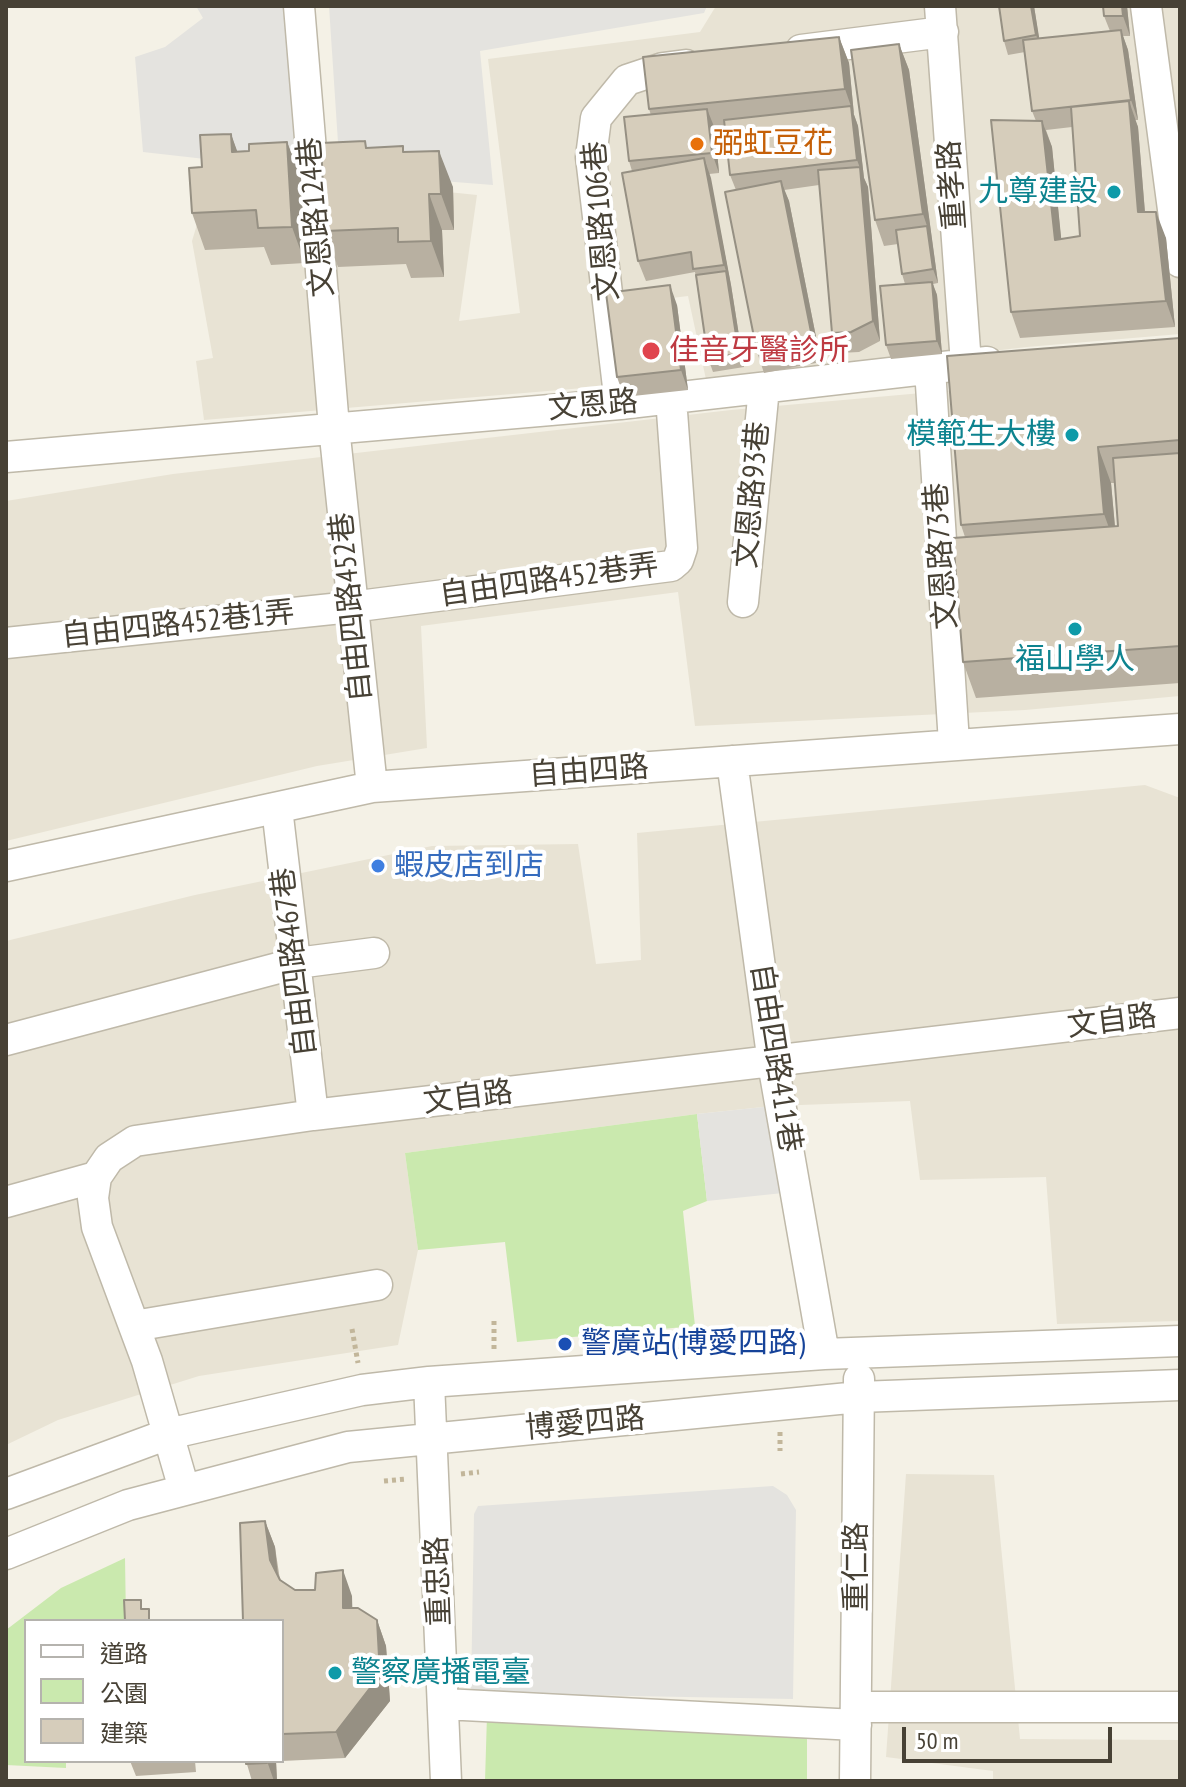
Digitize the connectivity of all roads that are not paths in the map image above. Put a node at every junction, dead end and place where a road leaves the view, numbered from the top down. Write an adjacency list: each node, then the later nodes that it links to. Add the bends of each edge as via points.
1 (299, 6): 13 (street, 文恩路124巷)
2 (1146, 6): 6 (street)
3 (941, 19): 4 (street); 8 (street, 重孝路)
4 (777, 54)
5 (716, 61): 12 (street, 文恩路106巷, via 663,68 627,80 596,118 591,157)
6 (1180, 262)
7 (1012, 360): 8 (street, 文恩路)
8 (966, 364): 9 (street, 文恩路)
9 (930, 369): 10 (street, 文恩路); 19 (street, 文恩路73巷)
10 (764, 388): 11 (street, 文恩路); 15 (street, 文恩路93巷)
11 (671, 398): 12 (street, 文恩路); 16 (street, 自由四路452巷弄, via 682,548 671,566)
12 (620, 404): 13 (street, 文恩路)
13 (334, 427): 14 (street, 文恩路); 16 (street, 自由四路452巷)
14 (6, 457)
15 (743, 602)
16 (351, 607): 17 (street, 自由四路452巷1弄); 21 (street, 自由四路452巷)
17 (6, 643)
18 (1180, 729): 19 (street, 自由四路)
19 (954, 743): 20 (street, 自由四路)
20 (732, 761): 21 (street, 自由四路); 28 (street, 自由四路411巷)
21 (372, 787): 22 (street, 自由四路)
22 (277, 808): 23 (street, 自由四路); 25 (street, 自由四路467巷)
23 (6, 866)
24 (374, 953): 25 (street)
25 (297, 963): 27 (street); 29 (street, 自由四路467巷)
26 (1180, 1013): 28 (street, 文自路)
27 (6, 1040)
28 (773, 1063): 29 (street, 文自路); 36 (street, 自由四路411巷)
29 (313, 1115): 30 (street, 文自路, via 135,1141 109,1158)
30 (96, 1177): 31 (street); 33 (street, via 97,1227)
31 (6, 1202)
32 (377, 1285): 33 (street)
33 (134, 1326): 40 (street)
34 (1180, 1341): 35 (street, 博愛四路)
35 (859, 1352): 36 (street, 博愛四路); 39 (street, 重仁路)
36 (824, 1354): 37 (street, 博愛四路)
37 (429, 1382): 40 (street, 博愛四路, via 338,1394); 41 (street, 重忠路)
38 (1180, 1385): 39 (street, 博愛四路)
39 (859, 1397): 41 (street, 博愛四路); 47 (street, 重仁路)
40 (168, 1434): 42 (street); 43 (street, 博愛四路)
41 (432, 1438): 42 (street, 博愛四路, via 348,1447); 45 (street, 重忠路)
42 (184, 1489): 44 (street, 博愛四路, via 128,1505)
43 (6, 1494)
44 (6, 1554)
45 (444, 1704): 47 (street); 48 (street, 重忠路)
46 (1180, 1707): 47 (street)
47 (856, 1716): 49 (street, 重仁路)
48 (446, 1781)
49 (855, 1781)

